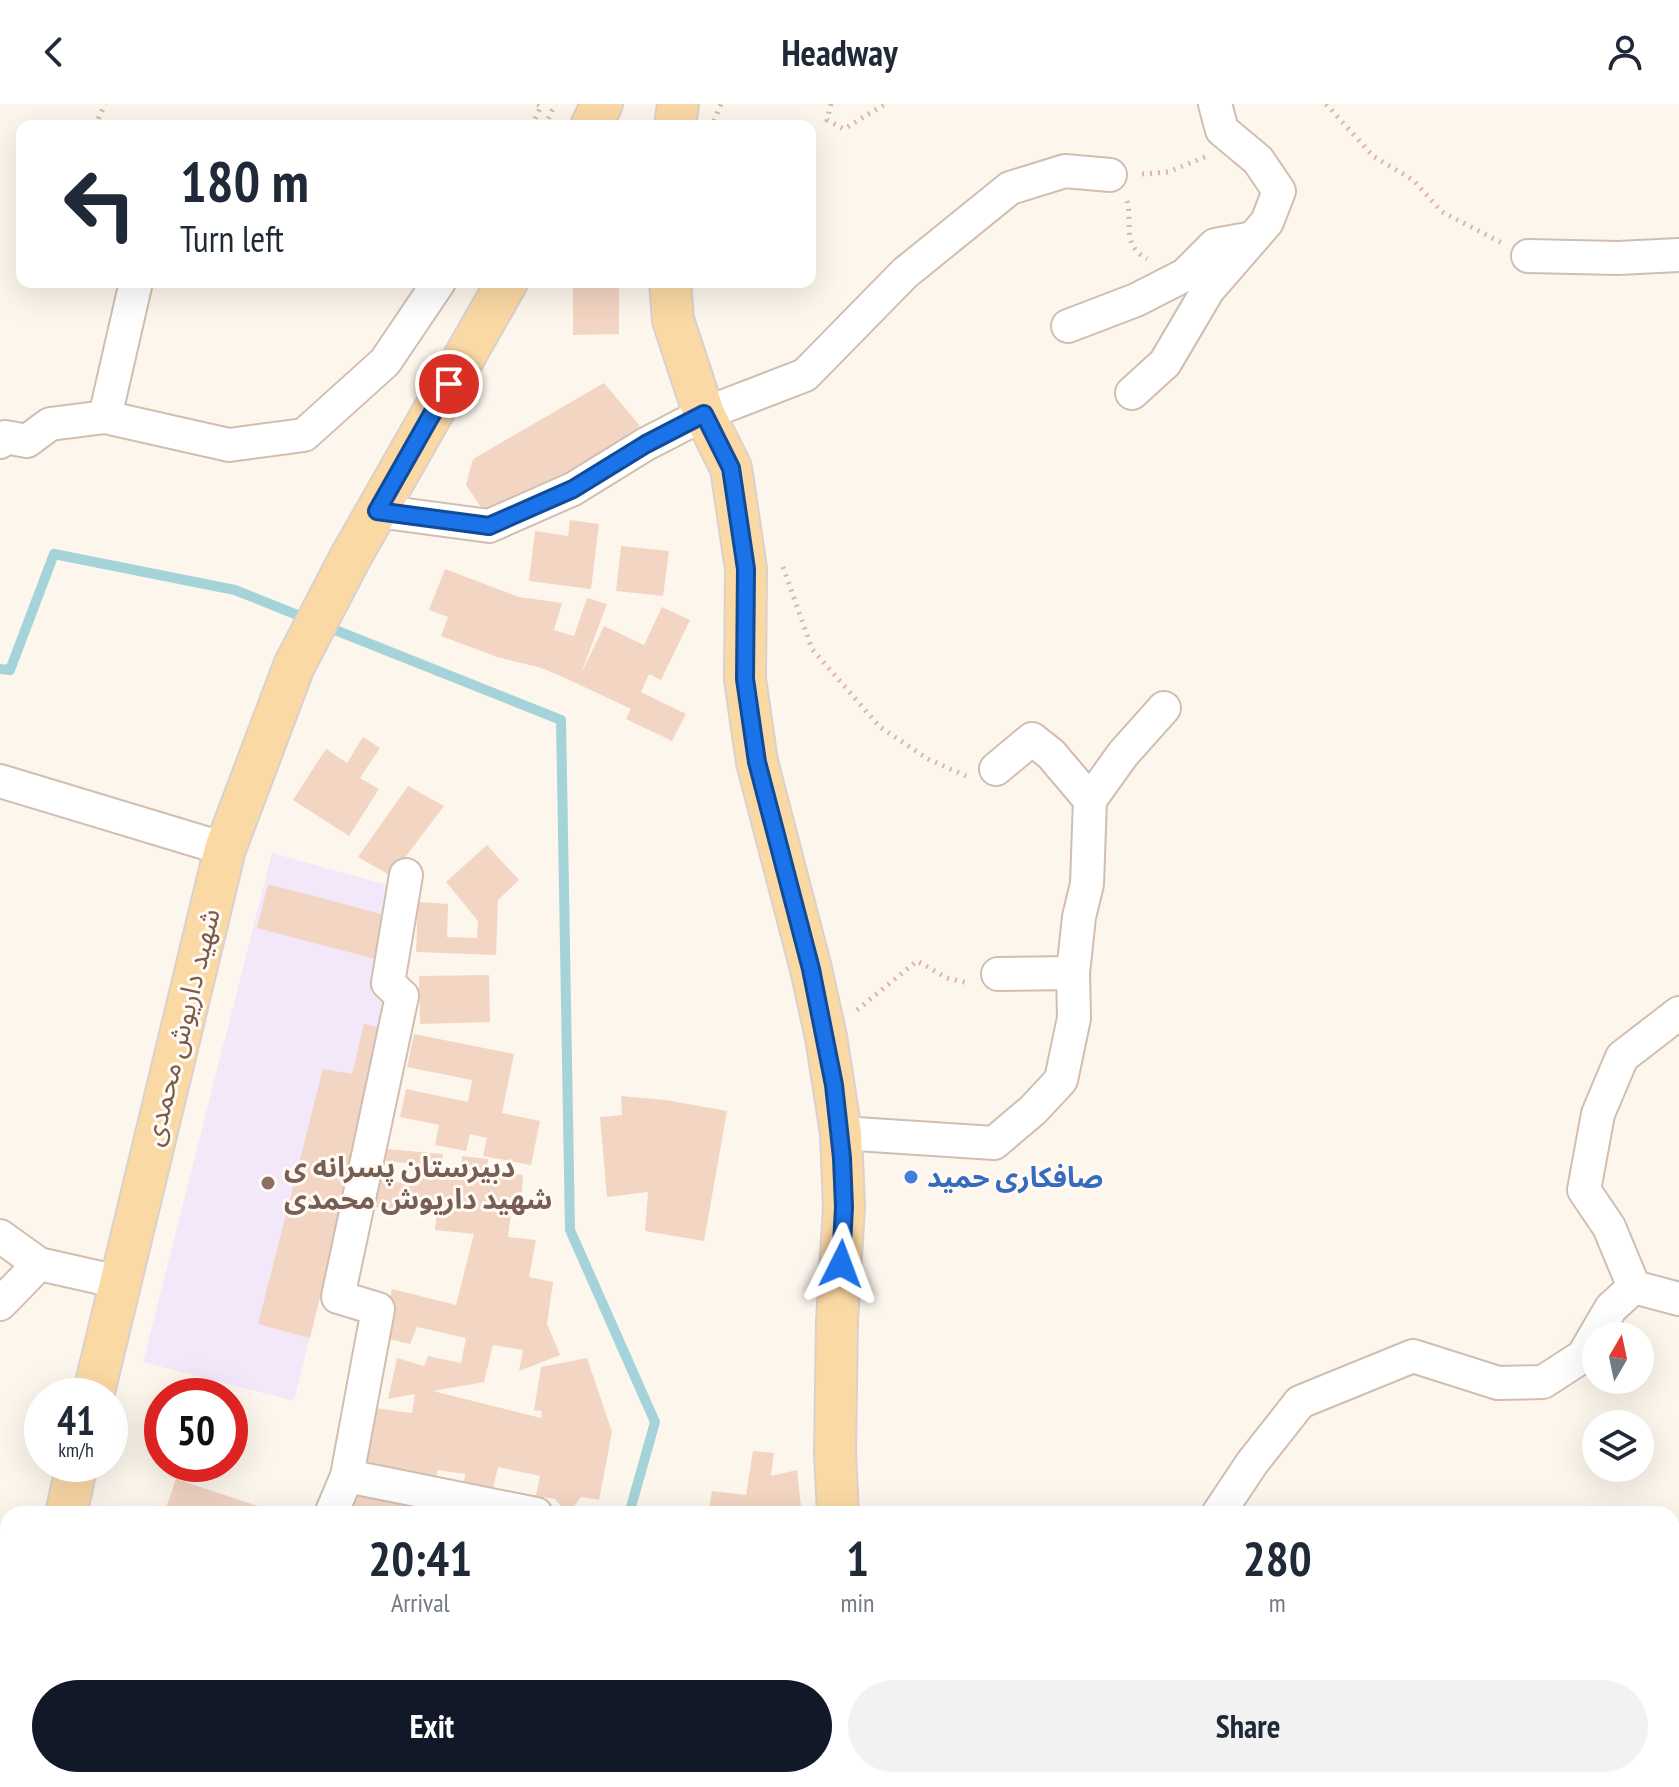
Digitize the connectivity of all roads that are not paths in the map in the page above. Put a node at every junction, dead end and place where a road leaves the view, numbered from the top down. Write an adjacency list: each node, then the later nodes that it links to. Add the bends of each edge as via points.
1 (1215, 104): 3 (street, via 1222,130 1258,160 1279,191 1267,222)
2 (1110, 175): 12 (street, via 1065,171 1010,188 905,273 805,375)
3 (1253, 238): 10 (street, via 1215,245 1185,275); 11 (street, via 1208,290 1165,363)
4 (1679, 255): 5 (street)
5 (1528, 256)
6 (135, 288): 13 (street)
7 (435, 288): 13 (street, via 385,362 304,435 229,445)
8 (504, 288): 15 (main road)
9 (670, 288): 12 (main road, via 673,320)
10 (1068, 326)
11 (1132, 393)
12 (704, 414): 15 (street, via 573,489 489,526); 25 (main road, via 731,468 746,569 745,679 757,762 826,1037)
13 (105, 417): 14 (street, via 50,424 27,441 5,437)
14 (0, 442)
15 (377, 511): 20 (main road, شهید داریوش محمدی, via 294,666)
16 (1164, 708): 19 (street)
17 (996, 769): 19 (street, via 1032,739)
18 (0, 781): 20 (street)
19 (1090, 800): 22 (street, via 1087,884)
20 (225, 849): 28 (main road, شهید داریوش محمدی)
21 (406, 875): 33 (street, via 388,983 402,996 338,1297 378,1309)
22 (1073, 973): 23 (street); 25 (street, via 1074,1018 1061,1080 994,1143)
23 (998, 974)
24 (1679, 1013): 29 (street, via 1622,1057 1598,1114 1584,1190 1609,1227)
25 (841, 1133): 38 (main road)
26 (0, 1236): 27 (street)
27 (39, 1264): 28 (street); 31 (street)
28 (119, 1282): 32 (main road, شهید داریوش محمدی)
29 (1634, 1287): 30 (street); 39 (street, via 1611,1308 1583,1356 1543,1382 1498,1383 1413,1356 1300,1402)
30 (1679, 1299)
31 (0, 1304)
32 (97, 1378)
33 (347, 1476): 36 (street); 37 (street)
34 (73, 1482): 35 (main road)
35 (68, 1506)
36 (334, 1506)
37 (496, 1506)
38 (838, 1506)
39 (1223, 1506)

